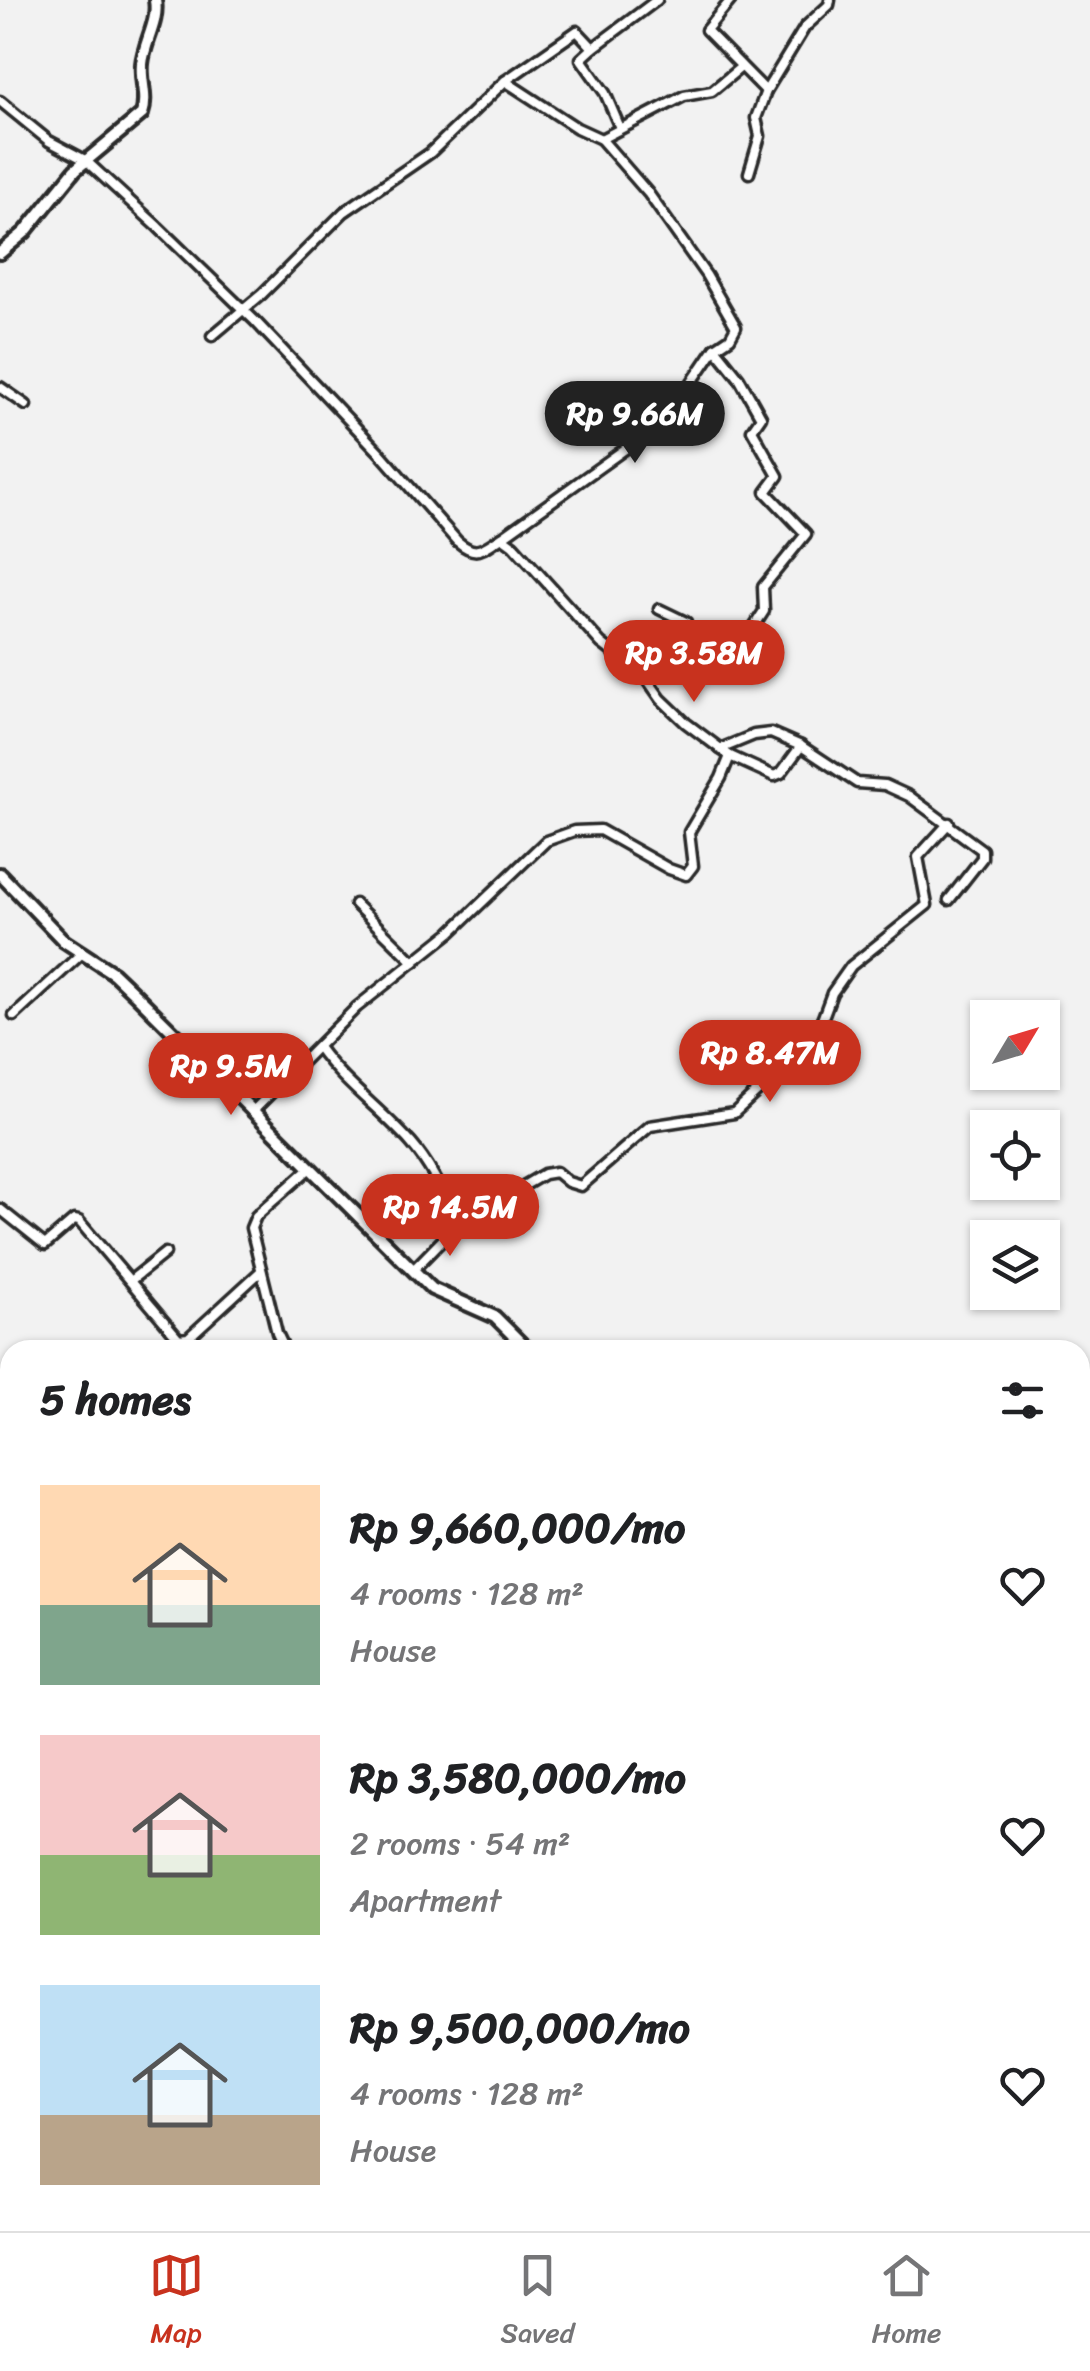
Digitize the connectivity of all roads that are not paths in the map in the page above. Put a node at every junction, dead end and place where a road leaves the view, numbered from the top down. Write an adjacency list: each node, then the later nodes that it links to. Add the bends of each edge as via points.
1 (156, 0): 12 (street, via 142,62 142,114)
2 (656, 0): 5 (street)
3 (730, 0): 6 (street, via 706,30)
4 (830, 0): 8 (street, via 805,27)
5 (594, 48): 7 (street, via 577,32); 10 (street, via 581,59)
6 (741, 67): 8 (street); 10 (street, via 712,91 684,96)
7 (506, 81): 11 (street); 15 (street, via 420,161 344,212)
8 (766, 92): 13 (street)
9 (0, 101): 12 (street, via 49,141)
10 (620, 128): 11 (street)
11 (601, 138): 17 (street, via 648,193 736,327)
12 (86, 160): 14 (street); 15 (street)
13 (749, 172)
14 (0, 254)
15 (244, 310): 16 (street); 20 (street, via 456,541 477,552)
16 (212, 336)
17 (715, 348): 20 (street, via 667,419); 22 (street, via 762,418 752,430 778,476 766,492 806,534 763,587 764,611 738,647 724,653 699,641)
18 (0, 387): 19 (street)
19 (26, 405)
20 (502, 537): 23 (street, via 601,643)
21 (659, 609): 22 (street, via 686,622)
22 (687, 644): 23 (street)
23 (648, 679): 25 (street, via 676,714)
24 (801, 746): 25 (street, via 766,732); 26 (street, via 774,776); 27 (street, via 857,783 894,789)
25 (720, 749): 26 (street)
26 (730, 756): 32 (street, via 689,832 693,858 686,875 600,830 558,835)
27 (949, 823): 29 (street, via 984,854); 38 (street, via 918,857 927,905 851,966 822,1020 734,1113 650,1126 580,1186 550,1171)
28 (0, 874): 31 (street)
29 (949, 900)
30 (355, 904): 32 (street)
31 (81, 954): 33 (street); 35 (street, via 113,973)
32 (414, 962): 34 (street)
33 (14, 1016)
34 (318, 1047): 35 (street); 38 (street, via 420,1154)
35 (252, 1112): 36 (street)
36 (310, 1168): 40 (street); 41 (street, via 254,1219)
37 (0, 1210): 42 (street, via 45,1245 79,1221)
38 (458, 1224): 40 (street)
39 (165, 1253): 42 (street)
40 (414, 1269): 44 (street, via 436,1292 494,1317)
41 (261, 1271): 42 (street, via 183,1340); 43 (street)
42 (130, 1281)
43 (281, 1340)
44 (518, 1340)

